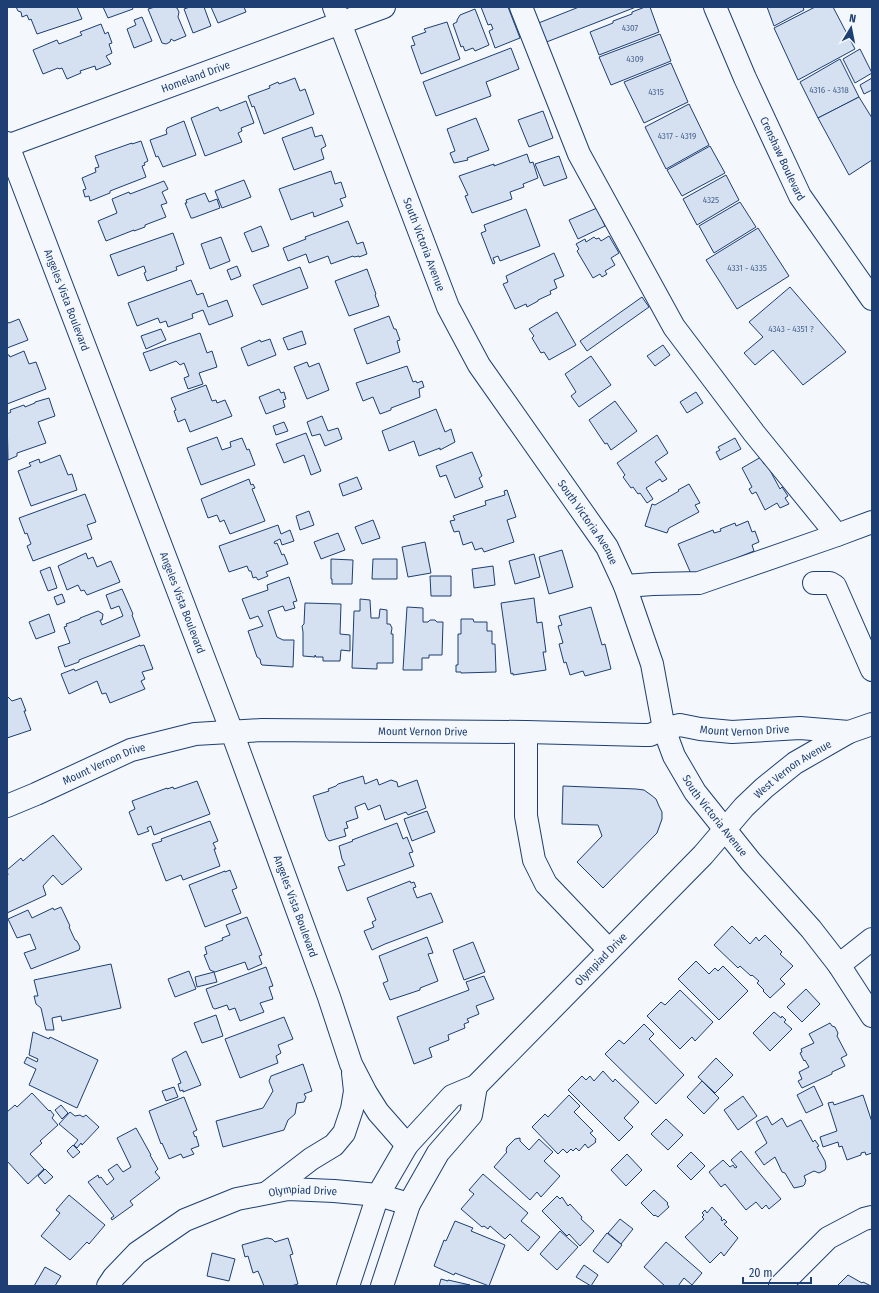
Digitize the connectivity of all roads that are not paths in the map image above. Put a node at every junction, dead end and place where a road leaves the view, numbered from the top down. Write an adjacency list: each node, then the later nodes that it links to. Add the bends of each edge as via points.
1 (384, 7): 4 (street, Homeland Drive)
2 (521, 7): 8 (street, via 579,154 674,327 754,433)
3 (714, 7): 6 (street, Crenshaw Boulevard, via 800,196)
4 (337, 15): 5 (street, Homeland Drive); 10 (street, South Victoria Avenue, via 448,307 479,365 607,547)
5 (7, 145): 14 (street, Angeles Vista Boulevard)
6 (872, 299)
7 (870, 527): 8 (street)
8 (837, 535): 10 (street, via 699,583)
9 (814, 583): 11 (street, via 830,583 835,586)
10 (625, 586): 13 (street, South Victoria Avenue, via 652,664)
11 (872, 670)
12 (872, 724): 16 (street, West Vernon Avenue)
13 (664, 729): 15 (street, Mount Vernon Drive, via 650,735); 16 (street, Mount Vernon Drive, via 680,725 732,732 800,728); 18 (street, South Victoria Avenue, via 674,756 695,792)
14 (232, 732): 15 (street, Mount Vernon Drive); 17 (street, Mount Vernon Drive, via 195,734 131,750); 23 (street, Angeles Vista Boulevard)
15 (526, 732): 20 (street, via 526,816 534,860 546,884)
16 (849, 732): 18 (street, West Vernon Avenue, via 795,763 744,807)
17 (7, 806)
18 (725, 830): 20 (street, Olympiad Drive); 21 (street, South Victoria Avenue)
19 (872, 938): 21 (street)
20 (609, 950): 24 (street, Olympiad Drive)
21 (839, 965): 22 (street, South Victoria Avenue)
22 (872, 1016)
23 (351, 1064): 25 (street, Angeles Vista Boulevard, via 378,1112); 26 (street, Angeles Vista Boulevard, via 355,1092 344,1132 334,1145)
24 (476, 1086): 25 (street, Olympiad Drive, via 452,1096); 28 (street, via 471,1115 438,1153)
25 (407, 1145): 27 (street, Olympiad Drive)
26 (268, 1192): 27 (street, Olympiad Drive, via 288,1189); 30 (street, Olympiad Drive, via 237,1199 185,1220 137,1253)
27 (378, 1196): 28 (street); 31 (street)
28 (409, 1204): 32 (street)
29 (872, 1217): 33 (street, via 828,1238)
30 (108, 1286)
31 (348, 1286)
32 (382, 1286)
33 (780, 1286)

